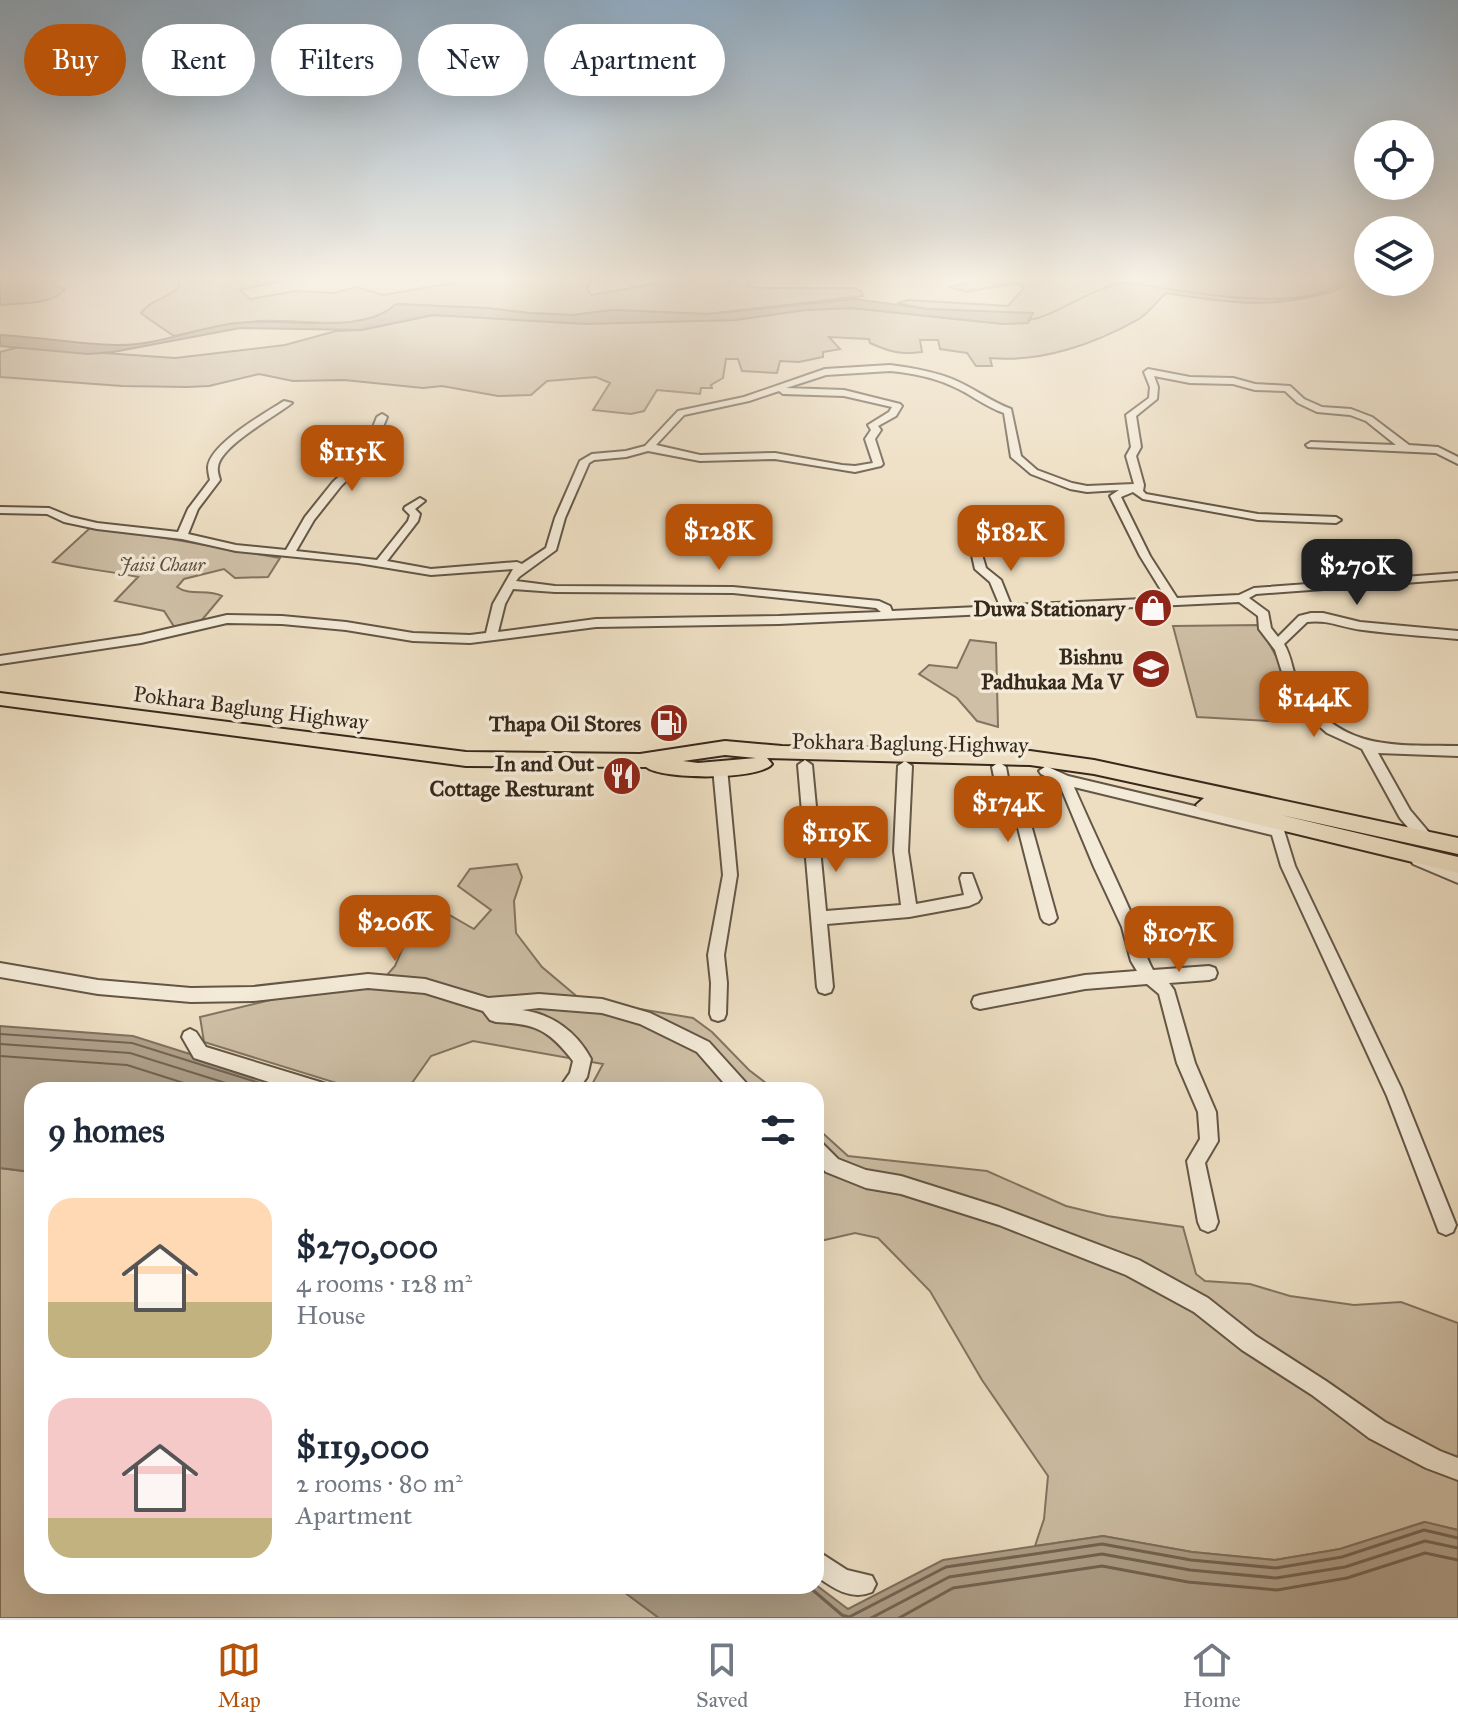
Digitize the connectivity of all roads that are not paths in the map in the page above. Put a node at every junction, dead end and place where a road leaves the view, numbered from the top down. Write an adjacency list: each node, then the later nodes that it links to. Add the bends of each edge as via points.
1 (773, 390): 5 (street, via 681,413); 5 (street, via 844,393 897,406 873,425 870,439 878,464 859,469 777,456 714,459); 9 (street, via 825,372 855,369 901,369 939,377 1008,411 1016,457 1023,465)
2 (287, 403): 14 (street, via 217,457 215,480 193,509)
3 (382, 417): 16 (street, via 366,456 309,519)
4 (1311, 445): 6 (street)
5 (648, 448): 18 (street, via 585,461 551,550)
6 (1406, 448): 7 (street, via 1438,450); 8 (street, via 1369,419 1320,410 1287,388 1148,372 1153,399 1131,415)
7 (1458, 461)
8 (1134, 486): 9 (street); 10 (street); 13 (street, via 1143,496 1258,517)
9 (1087, 489): 10 (street)
10 (1115, 496): 23 (street)
11 (420, 501): 17 (street, via 409,509 415,514 413,521)
12 (0, 510): 14 (street, via 49,511 97,526)
13 (1336, 520)
14 (182, 536): 16 (street)
15 (976, 551): 24 (street)
16 (289, 554): 17 (street)
17 (380, 563): 18 (street, via 431,572 484,566)
18 (519, 569): 20 (street)
19 (1458, 576): 21 (street)
20 (510, 582): 25 (street, via 555,589 733,590 879,605); 28 (street)
21 (1325, 587): 22 (street, via 1254,591); 26 (street)
22 (1241, 598): 23 (street); 29 (street, via 1264,615 1265,629)
23 (1173, 600): 24 (street)
24 (1007, 610): 25 (street)
25 (887, 615): 28 (street, via 596,623)
26 (1323, 617): 27 (street, via 1360,626); 29 (street, via 1303,619)
27 (1458, 635)
28 (491, 636): 30 (street, via 413,637 346,626 227,619 141,639)
29 (1277, 644): 32 (street, via 1293,688 1309,710 1332,730)
30 (0, 660)
31 (0, 699): 34 (highway, Pokhara Baglung Highway, via 466,759)
32 (1367, 746): 33 (street); 41 (street, via 1405,814)
33 (1458, 751)
34 (640, 761): 38 (highway, Pokhara Baglung Highway, via 679,769); 41 (highway, Pokhara Baglung Highway, via 725,748 1030,758 1094,767)
35 (805, 765): 36 (highway, Pokhara Baglung Highway); 38 (highway, Pokhara Baglung Highway); 48 (street)
36 (905, 766): 37 (highway, Pokhara Baglung Highway); 47 (street, via 901,851)
37 (999, 767): 39 (highway, Pokhara Baglung Highway); 49 (street, via 1007,807 1023,821)
38 (720, 768): 56 (street, via 730,875 716,955)
39 (1046, 771): 40 (street); 42 (highway, Pokhara Baglung Highway)
40 (1064, 780): 52 (street); 63 (street, via 1278,831 1288,866 1395,1094)
41 (1427, 840): 43 (highway, Pokhara Baglung Highway)
42 (1380, 846): 44 (highway, Pokhara Baglung Highway); 45 (street)
43 (1458, 846)
44 (1458, 865)
45 (1458, 877)
46 (967, 878): 47 (street, via 973,898)
47 (909, 911): 48 (street)
48 (820, 918): 53 (street)
49 (1049, 918)
50 (0, 970): 55 (street, via 98,987 191,995 368,981 425,986)
51 (1209, 973): 52 (street)
52 (1149, 977): 54 (street, via 1085,982); 62 (street, via 1166,990 1186,1063 1207,1112 1209,1141 1196,1161)
53 (825, 987)
54 (980, 1002)
55 (488, 1005): 59 (street, via 496,1015 544,1020 582,1059); 60 (street, via 565,1002 644,1018 703,1047)
56 (718, 1014)
57 (190, 1037): 58 (street, via 200,1053)
58 (294, 1082)
59 (574, 1082)
60 (734, 1082)
61 (824, 1158): 64 (street, via 866,1179 999,1216 1132,1267 1201,1305 1377,1430)
62 (1208, 1222)
63 (1446, 1225)
64 (1458, 1469)
65 (824, 1568): 66 (street, via 843,1581)
66 (864, 1584)

